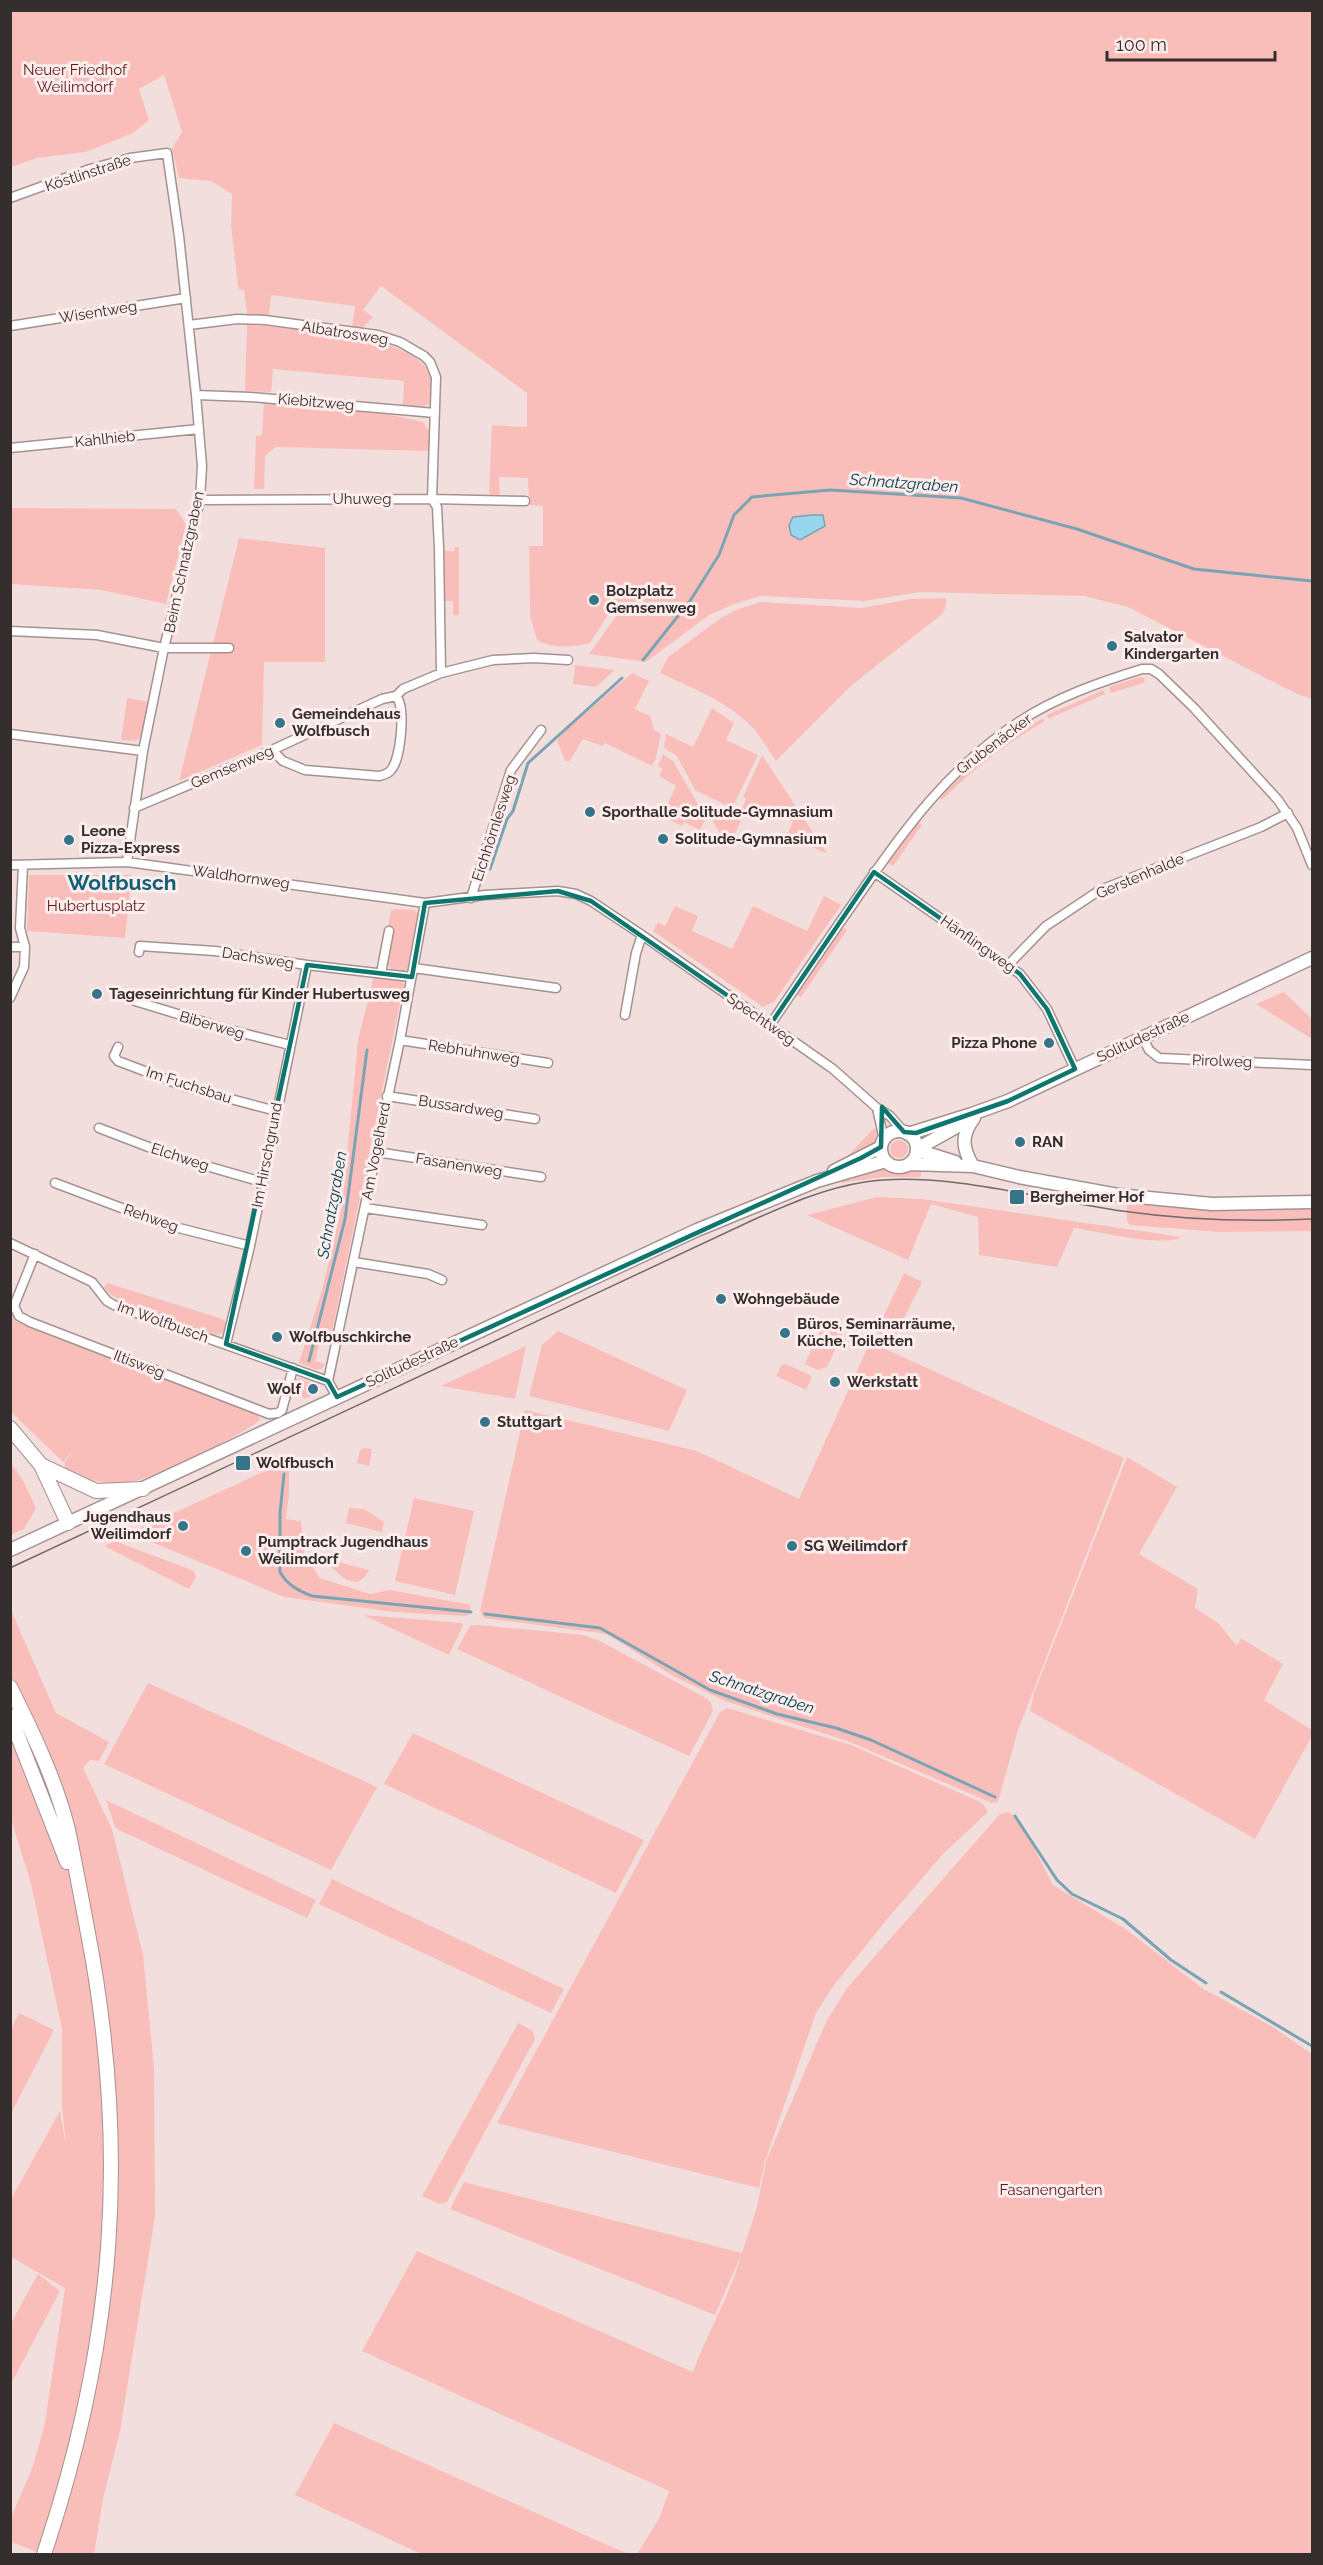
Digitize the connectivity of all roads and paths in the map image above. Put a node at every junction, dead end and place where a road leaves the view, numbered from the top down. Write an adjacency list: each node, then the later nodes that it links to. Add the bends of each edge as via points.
1 (167, 153): 2 (street, Köstlinstraße, via 90,169); 3 (street, Beim Schnatzgraben)
2 (10, 198)
3 (186, 298): 4 (street, Beim Schnatzgraben); 5 (street, Wisentweg)
4 (189, 325): 6 (street, Beim Schnatzgraben); 7 (street, Albatrosweg, via 237,319 265,321 400,342 424,356 436,373)
5 (10, 326)
6 (196, 395): 7 (street, Kiebitzweg); 8 (street, Beim Schnatzgraben)
7 (435, 413): 10 (street, Albatrosweg)
8 (199, 429): 9 (street, Kahlhieb); 11 (street, Beim Schnatzgraben)
9 (10, 448)
10 (432, 499): 11 (street, Uhuweg); 12 (street, Uhuweg); 17 (street, Albatrosweg, via 437,507)
11 (200, 500): 14 (street, Beim Schnatzgraben)
12 (525, 501)
13 (10, 631): 14 (street, via 97,635)
14 (164, 648): 15 (street); 22 (street, Beim Schnatzgraben)
15 (229, 648)
16 (568, 660): 17 (street, Gemsenweg, via 493,660)
17 (441, 673): 18 (street, Gemsenweg, via 403,689)
18 (396, 696): 21 (street, Gemsenweg); 21 (street, via 401,701 402,722 396,760 387,774 305,770 284,761)
19 (541, 730): 30 (street, Eichhörnlesweg, via 512,770)
20 (10, 734): 22 (street)
21 (272, 750): 23 (street, Gemsenweg)
22 (143, 751): 23 (street, Beim Schnatzgraben)
23 (134, 808): 25 (street, Beim Schnatzgraben)
24 (1288, 813): 27 (street, Grubenäcker); 29 (street, Grubenäcker, via 1194,708 1159,674 1142,669 1085,688 1029,716 992,742 932,795); 39 (street, Gerstenhalde, via 1100,890 1046,926)
25 (127, 862): 28 (street, Waldhornweg); 31 (street, Waldhornweg)
26 (10, 865): 28 (street, Waldhornweg)
27 (1312, 865)
28 (23, 866): 35 (street, via 20,928)
29 (874, 872): 39 (street, Hänflingweg); 46 (street, Grubenäcker)
30 (471, 898): 31 (street, Waldhornweg); 33 (street, Spechtweg, via 558,891 576,894)
31 (425, 903): 41 (street, Am Vogelherd)
32 (388, 931): 40 (street)
33 (642, 935): 45 (street); 46 (street, Spechtweg)
34 (10, 947): 35 (street)
35 (25, 947): 43 (street, via 24,967)
36 (139, 952): 38 (street, Dachsweg, via 140,946 215,951)
37 (1312, 957): 47 (main road, Solitudestraße)
38 (307, 965): 40 (street, Dachsweg); 49 (street, Im Hirschgrund)
39 (1008, 965): 53 (street, Hänflingweg, via 1020,974 1047,1010)
40 (381, 973): 41 (street, Dachsweg)
41 (412, 973): 42 (street, Dachsweg); 48 (street, Am Vogelherd)
42 (556, 988)
43 (10, 998)
44 (135, 1001): 49 (street, Biberweg)
45 (625, 1015)
46 (770, 1025): 55 (street, Spechtweg, via 833,1069)
47 (1143, 1038): 52 (street, Pirolweg, via 1159,1058); 53 (main road, Solitudestraße)
48 (400, 1040): 51 (street, Rebhuhnweg); 54 (street, Am Vogelherd)
49 (290, 1045): 56 (street, Im Hirschgrund)
50 (118, 1047): 56 (street, Im Fuchsbau, via 114,1056 118,1061 189,1088)
51 (548, 1063)
52 (1312, 1065)
53 (1075, 1069): 57 (main road, Solitudestraße)
54 (387, 1096): 58 (street, Bussardweg); 63 (street, Am Vogelherd)
55 (877, 1108): 60 (street, Spechtweg); 61 (street)
56 (276, 1111): 69 (street, Im Hirschgrund)
57 (976, 1113): 60 (main road, Solitudestraße); 62 (main road, Solitudestraße); 66 (main road, via 964,1137)
58 (535, 1119)
59 (99, 1128): 69 (street, Elchweg, via 172,1156)
60 (906, 1133): 61 (main road, via 893,1133); 62 (main road)
61 (882, 1144): 64 (main road); 68 (main road, Solitudestraße)
62 (917, 1149): 65 (main road); 66 (main road)
63 (376, 1152): 67 (street, Fasanenweg); 72 (street, Am Vogelherd)
64 (885, 1161): 65 (main road, via 897,1167); 68 (main road, Solitudestraße)
65 (910, 1164): 66 (main road)
66 (967, 1165): 71 (main road, via 1118,1195 1212,1204)
67 (541, 1177)
68 (817, 1181): 82 (main road, Solitudestraße, via 680,1238)
69 (262, 1182): 75 (street, Im Hirschgrund)
70 (55, 1183): 75 (street, Rehweg, via 167,1226)
71 (1312, 1202)
72 (365, 1208): 73 (street); 77 (street, Am Vogelherd)
73 (482, 1225)
74 (10, 1243): 76 (street, Im Wolfbusch)
75 (250, 1246): 79 (street, Im Hirschgrund)
76 (35, 1254): 79 (street, Im Wolfbusch, via 92,1282 114,1305); 80 (street, Iltisweg, via 14,1306 19,1316 263,1412 282,1410)
77 (354, 1262): 78 (street, via 428,1274); 81 (street, Am Vogelherd)
78 (442, 1280)
79 (226, 1344): 80 (street, Im Wolfbusch)
80 (293, 1368): 81 (street, Im Wolfbusch)
81 (328, 1380): 82 (street)
82 (337, 1397): 87 (main road, Solitudestraße)
83 (10, 1428): 85 (main road)
84 (10, 1438): 85 (main road)
85 (28, 1448): 86 (main road)
86 (41, 1465): 87 (main road, via 96,1491); 88 (main road)
87 (143, 1489): 88 (main road, Solitudestraße)
88 (68, 1523): 89 (main road, Solitudestraße)
89 (10, 1550)
90 (10, 1687): 92 (main road, via 42,1755 64,1820)
91 (10, 1716): 92 (main road)
92 (82, 1903): 93 (main road, via 105,2038 112,2205 89,2390 75,2454)
93 (44, 2554)

